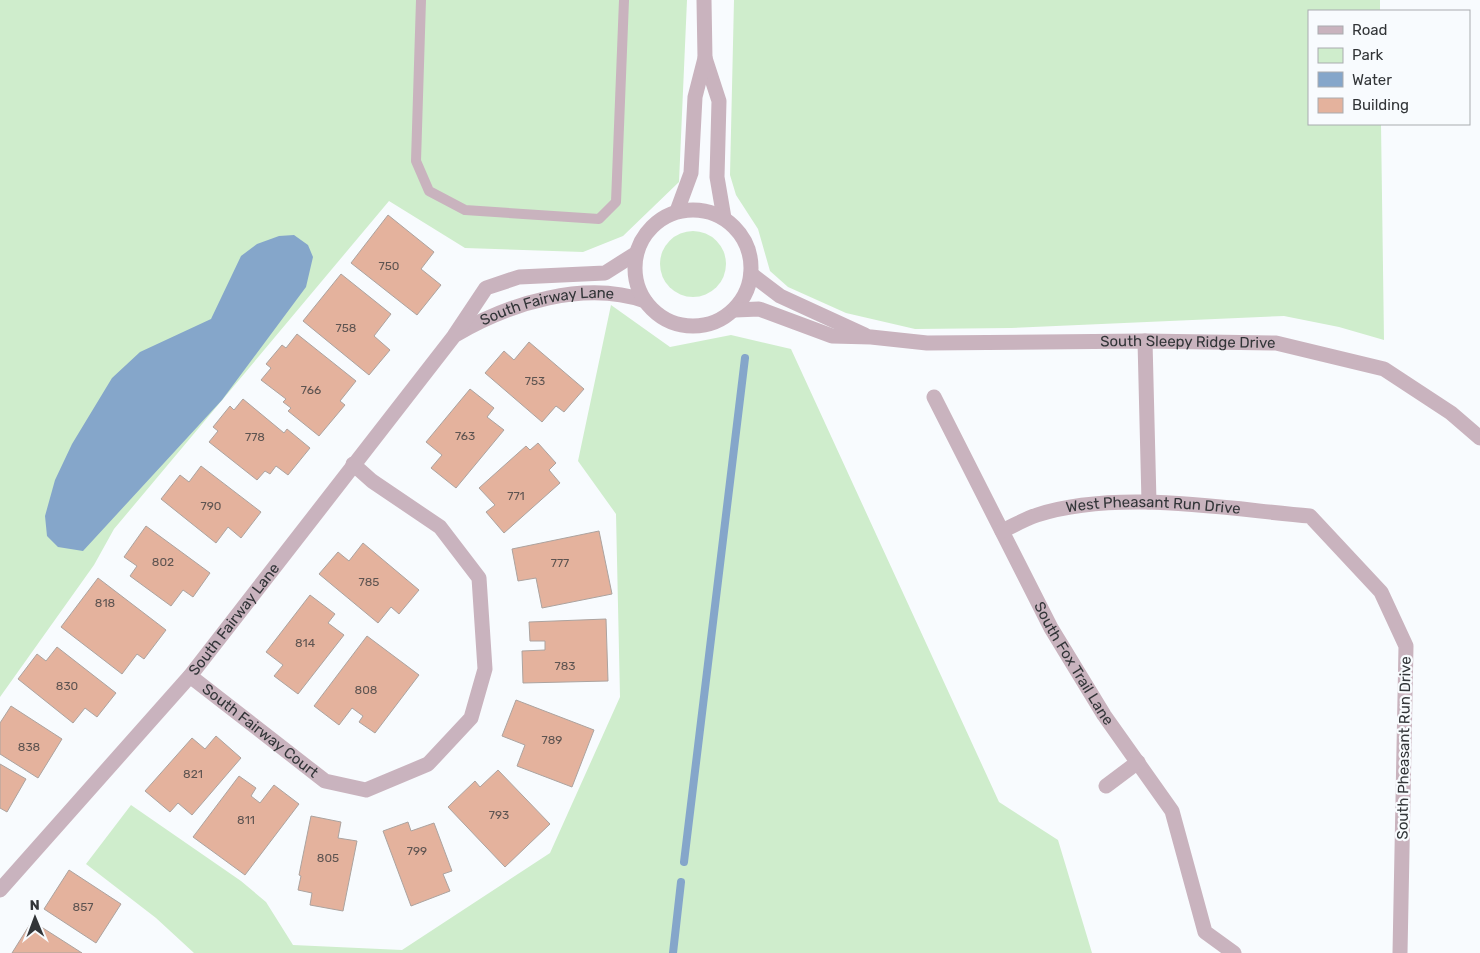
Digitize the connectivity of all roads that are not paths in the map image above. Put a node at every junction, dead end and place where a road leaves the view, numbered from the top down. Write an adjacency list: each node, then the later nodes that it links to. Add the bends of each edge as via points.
1 (421, 0): 2 (lane, via 416,161 428,192 465,210 600,218 616,202)
2 (624, 0)
3 (704, 0): 4 (street)
4 (705, 58): 5 (street, via 695,97 691,173); 6 (street, via 719,101 717,177)
5 (677, 211): 6 (street, via 697,209); 7 (street, via 658,220 644,235)
6 (724, 218): 8 (street, via 740,232 749,250)
7 (635, 254): 9 (street, via 637,289); 11 (street, South Fairway Lane, via 605,273 519,277 486,288)
8 (751, 274): 10 (street, via 745,297); 12 (street, South Sleepy Ridge Drive, via 780,296)
9 (644, 301): 10 (street, via 664,320 683,327 719,322); 11 (street, South Fairway Lane, via 598,292 521,304)
10 (735, 310): 12 (street, South Sleepy Ridge Drive, via 759,309 832,336)
11 (454, 336): 16 (street, South Fairway Lane)
12 (871, 337): 13 (street, South Sleepy Ridge Drive, via 927,343)
13 (1145, 341): 15 (street, South Sleepy Ridge Drive, via 1276,344 1384,369 1452,413); 17 (street)
14 (934, 397): 19 (street, South Fox Trail Lane)
15 (1480, 438)
16 (353, 464): 20 (street, South Fairway Lane); 20 (street, South Fairway Court, via 372,481 440,527 479,578 485,669 471,718 428,764 366,790 325,781)
17 (1149, 502): 18 (street, West Pheasant Run Drive); 19 (street, West Pheasant Run Drive, via 1079,506 1036,515)
18 (1310, 516): 25 (street, South Pheasant Run Drive, via 1381,592 1406,646)
19 (1002, 531): 21 (street, South Fox Trail Lane, via 1051,628 1104,715)
20 (190, 676): 23 (street, South Fairway Lane)
21 (1138, 762): 22 (street); 24 (street, South Fox Trail Lane, via 1172,811 1205,932)
22 (1106, 786)
23 (0, 890)
24 (1234, 953)
25 (1400, 953)

